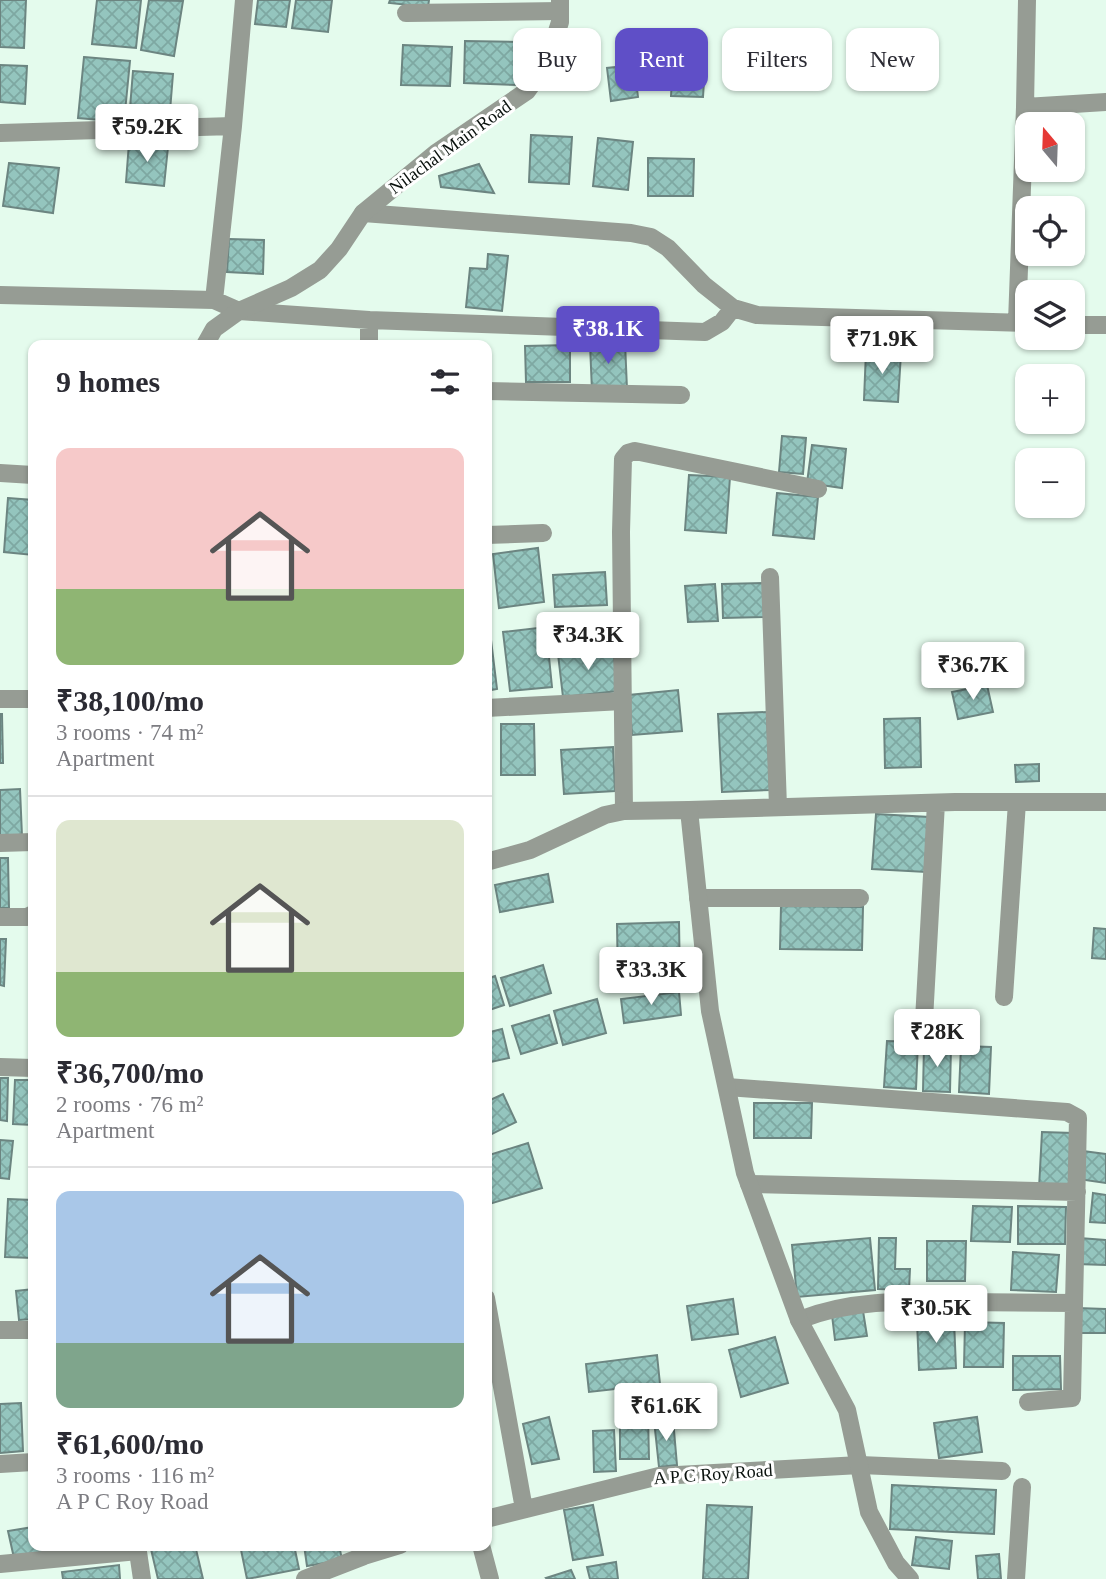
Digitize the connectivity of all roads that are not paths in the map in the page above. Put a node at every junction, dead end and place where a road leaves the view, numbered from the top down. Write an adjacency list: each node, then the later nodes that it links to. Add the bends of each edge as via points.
1 (244, 0): 7 (street)
2 (1027, 0): 6 (street)
3 (560, 5): 4 (street); 9 (street, Nilachal Main Road, via 560,22 547,63 527,91 436,153)
4 (406, 13)
5 (1106, 102): 6 (street)
6 (1025, 107): 10 (street)
7 (233, 126): 8 (street); 12 (street)
8 (0, 133)
9 (363, 213): 13 (street, via 651,237); 14 (street, Nilachal Main Road, via 320,270)
10 (1023, 280)
11 (0, 295): 12 (street)
12 (214, 300): 14 (street)
13 (733, 308): 15 (street, via 705,332); 16 (street, via 757,315)
14 (239, 311): 15 (street); 19 (street, Nilachal Main Road, via 214,329)
15 (369, 320): 20 (street)
16 (1015, 322)
17 (1085, 325): 18 (street)
18 (1106, 326)
19 (208, 340)
20 (369, 340)
21 (492, 391): 22 (street)
22 (681, 395)
23 (0, 473): 24 (street)
24 (28, 475)
25 (818, 489): 31 (street, via 628,453 621,467)
26 (542, 533): 27 (street)
27 (492, 535)
28 (770, 578): 36 (street)
29 (0, 699): 30 (street)
30 (28, 699)
31 (623, 701): 32 (street); 38 (street)
32 (492, 708)
33 (1017, 802): 34 (street); 35 (street); 46 (street)
34 (936, 803): 36 (street); 47 (street)
35 (1106, 803)
36 (778, 807): 37 (street)
37 (689, 810): 38 (street); 42 (street)
38 (624, 811): 41 (street, via 605,815 530,850)
39 (28, 842): 40 (street)
40 (0, 843)
41 (492, 860)
42 (698, 898): 43 (street); 50 (street, via 710,1011)
43 (860, 898)
44 (28, 916): 45 (street)
45 (0, 917)
46 (1004, 997)
47 (924, 1020)
48 (0, 1067): 49 (street)
49 (28, 1069)
50 (727, 1087): 51 (street); 52 (street, via 1067,1112 1078,1118 1079,1125)
51 (749, 1184): 52 (street); 54 (street)
52 (1077, 1192): 53 (street)
53 (1074, 1303): 54 (street, via 890,1301 819,1312); 58 (street, via 1072,1398)
54 (799, 1320): 61 (street, via 847,1410)
55 (0, 1330): 56 (street)
56 (28, 1330)
57 (492, 1331): 64 (street)
58 (1028, 1402)
59 (28, 1462): 60 (street)
60 (0, 1464)
61 (860, 1465): 62 (street, A P C Roy Road); 64 (street, A P C Roy Road, via 659,1476); 74 (street, via 869,1512 896,1563)
62 (1002, 1471)
63 (1022, 1487): 75 (street)
64 (524, 1509): 65 (street, A P C Roy Road)
65 (492, 1517)
66 (111, 1551): 70 (street)
67 (137, 1551): 71 (street)
68 (380, 1551): 72 (street)
69 (483, 1551): 73 (street)
70 (0, 1564)
71 (142, 1579)
72 (305, 1579)
73 (490, 1579)
74 (910, 1579)
75 (1016, 1579)

